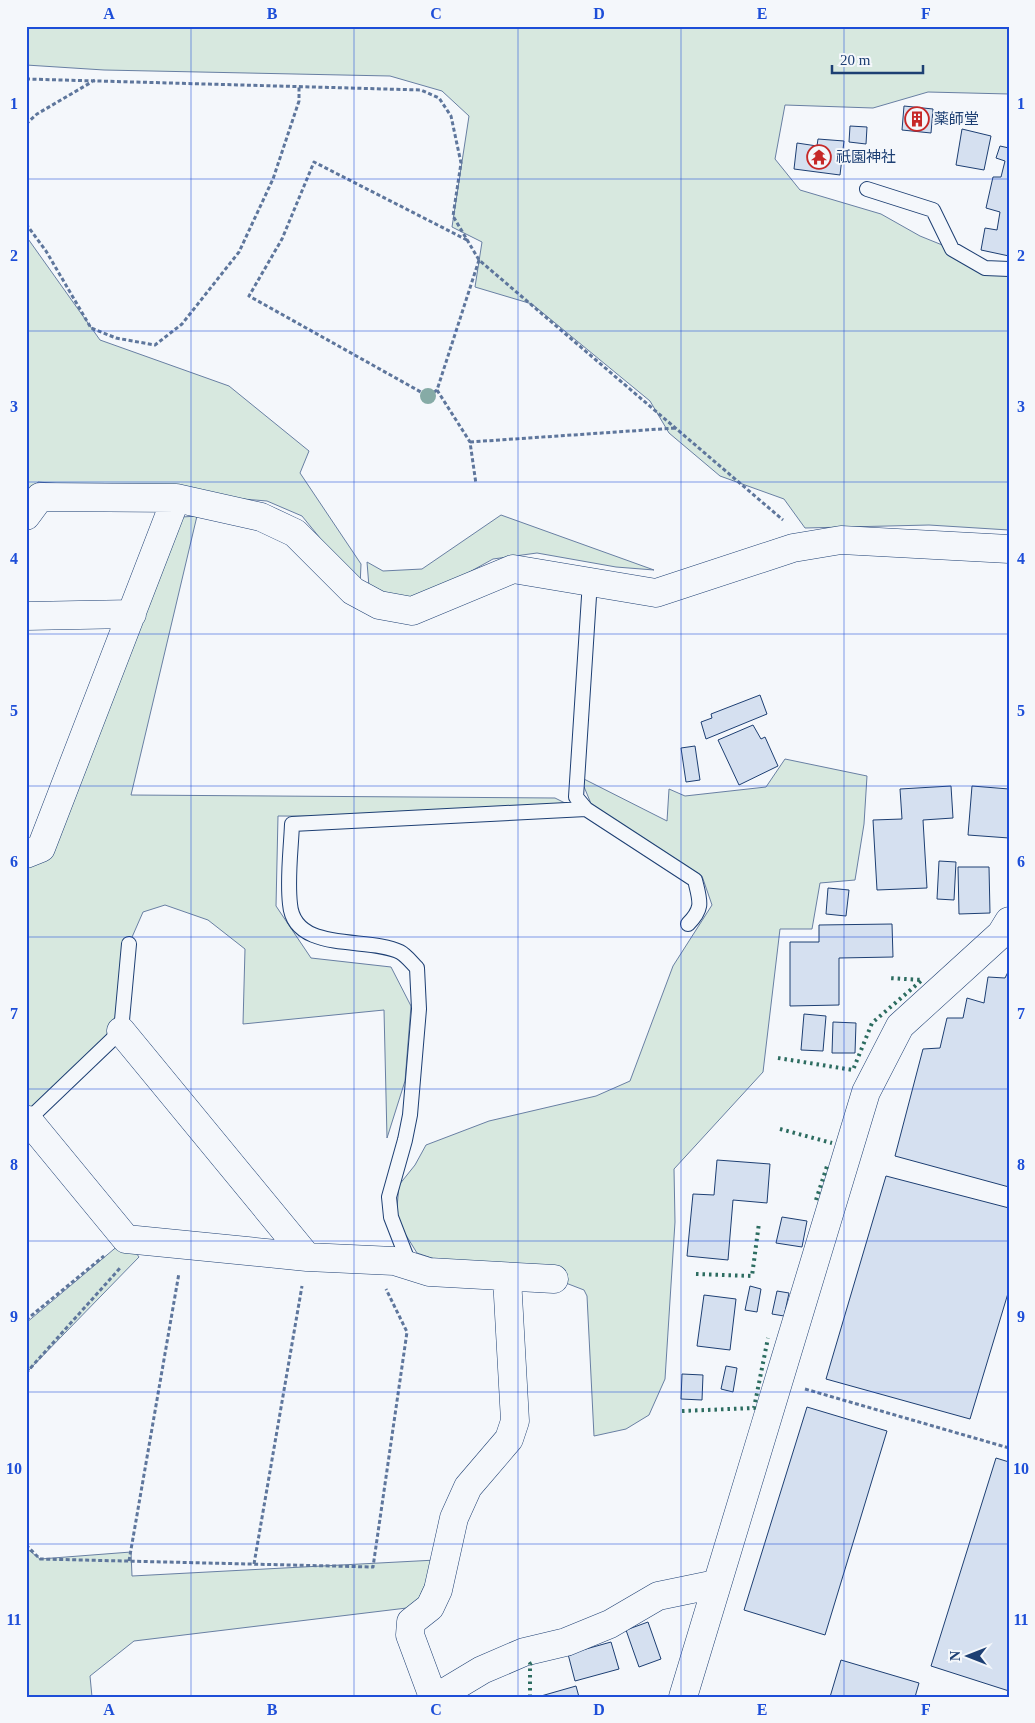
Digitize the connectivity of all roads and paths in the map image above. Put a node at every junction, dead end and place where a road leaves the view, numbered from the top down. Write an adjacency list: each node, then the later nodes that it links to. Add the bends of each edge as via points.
1 (26, 79): 2 (path)
2 (95, 80): 3 (path); 4 (path, via 37,114)
3 (299, 86): 6 (path, via 299,101 273,179 239,252 182,324 155,345 116,338 91,328 46,251); 7 (path, via 421,90 439,98 451,116 462,163 453,216)
4 (26, 124)
5 (866, 189): 9 (lane, via 933,210 952,249 985,268)
6 (26, 224)
7 (468, 240): 8 (path); 10 (path, via 314,162 282,239 249,296 428,396)
8 (479, 260): 10 (path); 11 (path)
9 (1009, 269)
10 (437, 390): 12 (path)
11 (675, 428): 12 (path); 16 (path)
12 (470, 442): 13 (path)
13 (476, 484)
14 (176, 498): 15 (street, via 40,497); 18 (street, via 261,518 294,533 352,590 379,605 412,611 513,569); 19 (street)
15 (26, 516)
16 (812, 545): 17 (street, via 841,540); 18 (street, via 793,548 656,593)
17 (1009, 549)
18 (590, 581): 21 (lane, via 576,797)
19 (132, 614): 20 (street); 22 (street, via 41,848)
20 (26, 616)
21 (586, 809): 24 (lane, via 694,880 700,901 698,914); 32 (lane, via 292,824 290,906 300,929 320,938 401,952 417,968 419,1009 410,1115 389,1197 391,1217)
22 (26, 854)
23 (1009, 921): 37 (street, via 1001,934 900,1026 866,1092)
24 (688, 924)
25 (129, 944): 26 (lane)
26 (121, 1031): 27 (lane); 30 (street)
27 (28, 1120): 28 (street)
28 (135, 1239): 29 (street); 35 (path); 36 (path)
29 (185, 1243): 30 (street); 40 (path)
30 (307, 1257): 31 (street); 41 (path)
31 (371, 1259): 32 (street, via 394,1260); 41 (path, via 407,1332 373,1567)
32 (410, 1266): 33 (street, via 429,1272)
33 (507, 1278): 34 (street); 43 (street, via 515,1421 509,1439 468,1486 454,1518 438,1590 430,1607 411,1622 410,1635)
34 (554, 1279)
35 (26, 1320)
36 (26, 1373)
37 (779, 1381): 38 (path); 42 (street)
38 (1009, 1448)
39 (26, 1545): 40 (path, via 40,1559)
40 (129, 1561): 41 (path)
41 (254, 1564)
42 (716, 1584): 44 (street, via 658,1596 610,1624 566,1642 524,1652 482,1670); 45 (street)
43 (433, 1697)
44 (437, 1697)
45 (683, 1697)

